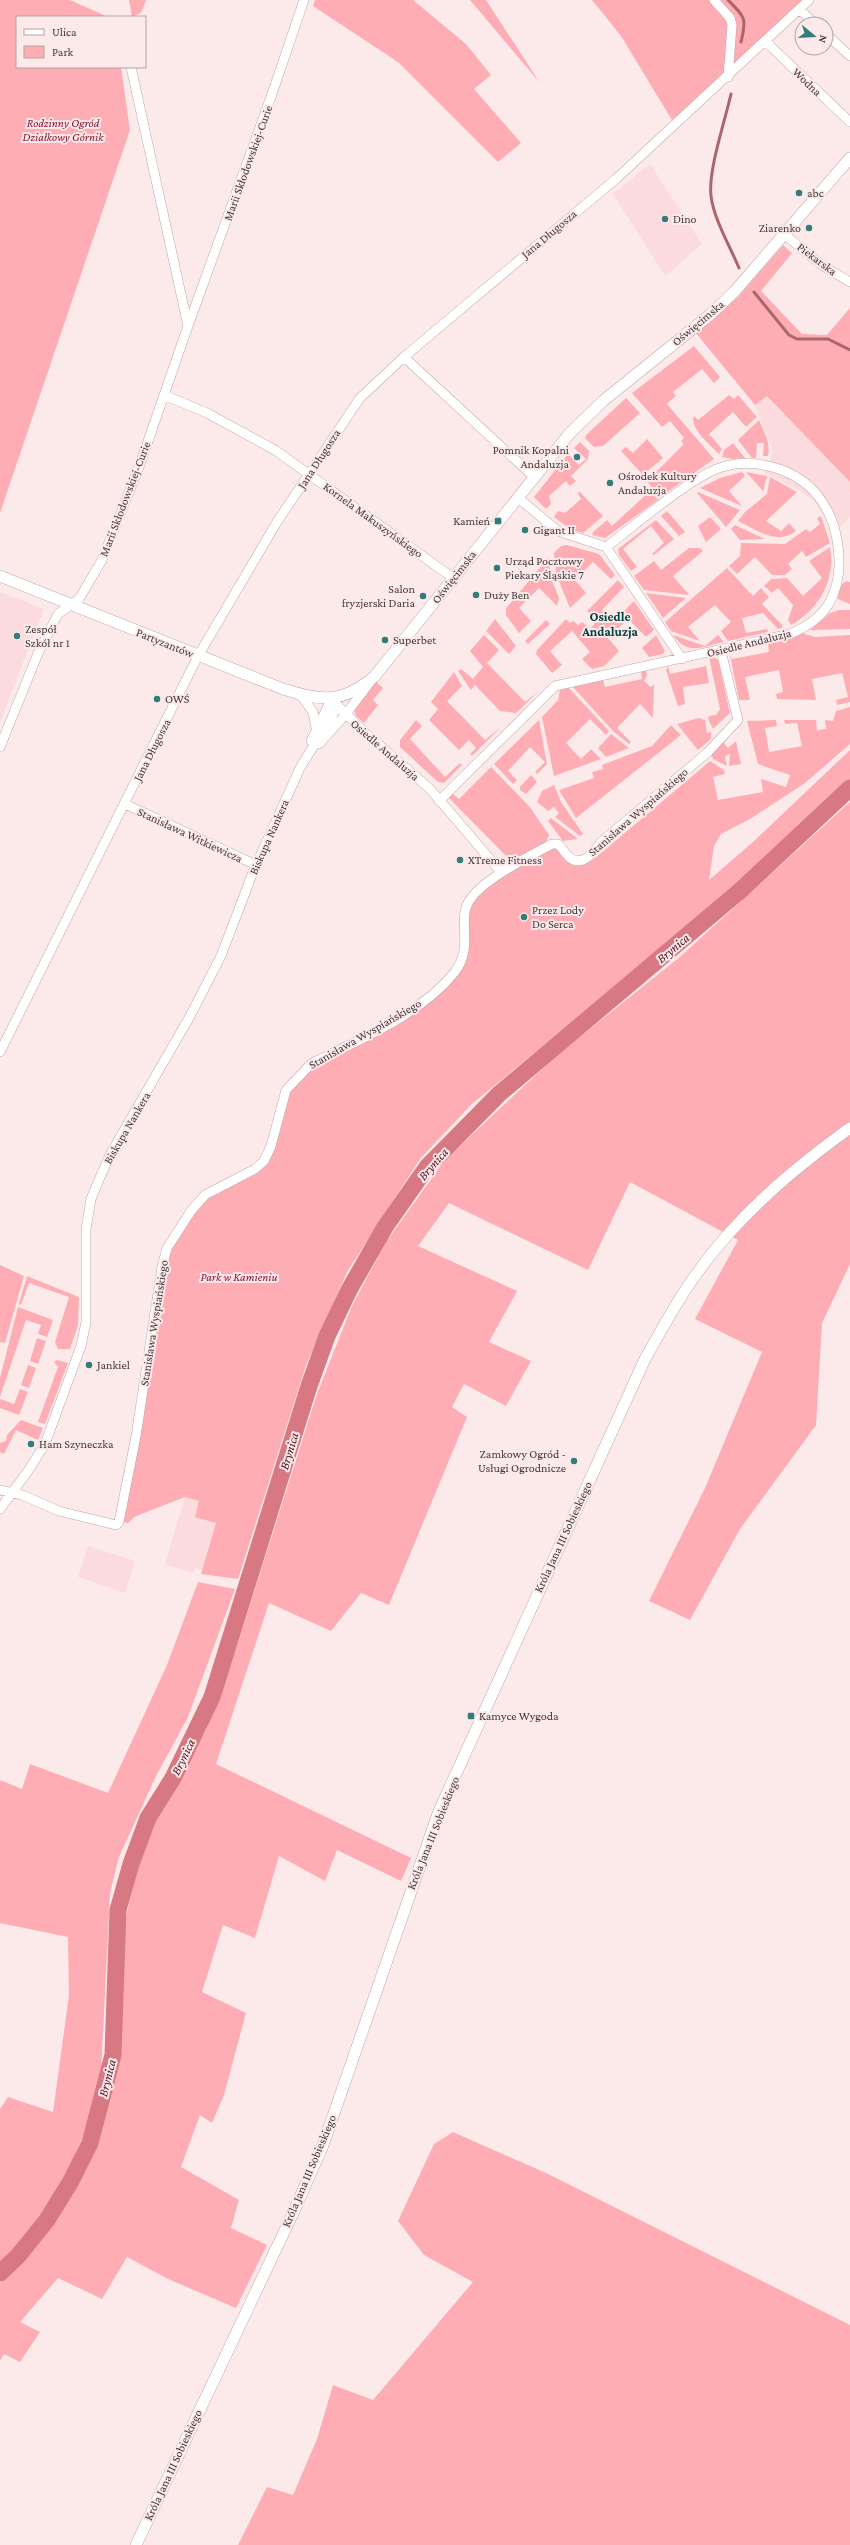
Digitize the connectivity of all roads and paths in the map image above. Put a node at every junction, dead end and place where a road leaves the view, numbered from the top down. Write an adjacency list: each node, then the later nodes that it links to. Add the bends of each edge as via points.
1 (304, 0): 15 (street, Marii Skłodowskiej-Curie)
2 (714, 0): 10 (street, via 730,18 732,25)
3 (809, 0): 4 (street, Jana Długosza)
4 (800, 10): 5 (street); 7 (street, Jana Długosza)
5 (806, 16)
6 (834, 41): 8 (street)
7 (766, 42): 10 (street, Jana Długosza); 11 (street, Wodna)
8 (850, 56)
9 (131, 68): 15 (street)
10 (728, 77): 16 (street, Jana Długosza, via 616,178)
11 (850, 122)
12 (850, 158): 13 (street, Oświęcimska)
13 (784, 234): 14 (street, Piekarska, via 823,266); 19 (street, Oświęcimska, via 735,291 711,314 602,401 570,433)
14 (850, 282)
15 (188, 326): 17 (street, Marii Skłodowskiej-Curie)
16 (404, 357): 18 (street, Jana Długosza, via 360,398); 19 (street)
17 (164, 395): 18 (street, Kornela Makuszyńskiego, via 236,427); 24 (street, Marii Skłodowskiej-Curie, via 129,496 102,560 80,599)
18 (309, 474): 23 (street, Kornela Makuszyńskiego); 26 (street, Jana Długosza, via 262,547)
19 (534, 476): 20 (street, Oświęcimska)
20 (517, 497): 21 (street, via 558,531); 23 (street, Oświęcimska)
21 (606, 548): 25 (street, Osiedle Andaluzja, via 687,487 722,466 755,463 776,468 798,478 818,496 830,517 837,540 838,571 828,604 820,615 802,629); 27 (street)
22 (0, 576): 24 (street, Partyzantów)
23 (453, 578): 28 (street, Oświęcimska)
24 (71, 605): 26 (street, Partyzantów); 33 (street, Marii Skłodowskiej-Curie, via 58,614 42,645)
25 (721, 651): 27 (street, Osiedle Andaluzja); 38 (street, Stanisława Wyspiańskiego, via 738,720 707,752 583,860 575,860 558,844 552,844)
26 (198, 656): 29 (street, Partyzantów); 36 (street, Jana Długosza)
27 (682, 659): 35 (street, Osiedle Andaluzja, via 555,686)
28 (374, 677): 30 (street, Oświęcimska); 31 (street, Oświęcimska)
29 (300, 694): 30 (street, Partyzantów); 32 (street, via 313,712)
30 (335, 703): 31 (street, Osiedle Andaluzja); 32 (street, Biskupa Nankera); 34 (street, Biskupa Nankera)
31 (345, 715): 34 (street, Biskupa Nankera); 35 (street, Osiedle Andaluzja, via 430,788)
32 (316, 728): 34 (street, Biskupa Nankera)
33 (0, 747)
34 (307, 755): 37 (street, Biskupa Nankera)
35 (439, 801): 38 (street, Osiedle Andaluzja)
36 (125, 804): 37 (street, Stanisława Witkiewicza); 39 (street, Jana Długosza)
37 (256, 865): 42 (street, Biskupa Nankera, via 221,956 189,1018 111,1153 94,1190 86,1229 86,1315 81,1346 45,1444)
38 (501, 872): 42 (street, Stanisława Wyspiańskiego, via 467,903 463,954 455,972 410,1011 300,1072 282,1099 271,1146 264,1161 255,1169 205,1195 174,1236 164,1256 136,1436 119,1522 116,1525 59,1511)
39 (0, 1052)
40 (850, 1128): 44 (street, Króla Jana III Sobieskiego, via 801,1164 757,1204 710,1257 674,1307 645,1359 436,1818 320,2151)
41 (0, 1490): 42 (street)
42 (12, 1492): 43 (street, Biskupa Nankera)
43 (0, 1509)
44 (136, 2545)

